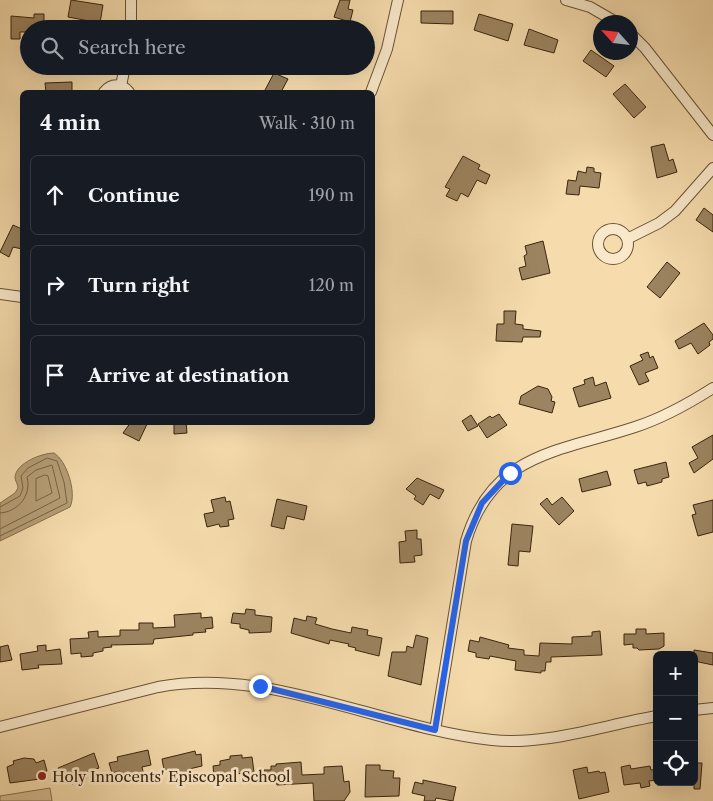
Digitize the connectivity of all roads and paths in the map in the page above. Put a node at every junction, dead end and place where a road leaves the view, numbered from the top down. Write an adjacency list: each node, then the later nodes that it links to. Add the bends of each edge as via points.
1 (131, 0): 5 (street)
2 (398, 0): 10 (street, via 388,49)
3 (566, 0): 4 (street)
4 (604, 15)
5 (131, 20)
6 (638, 41): 11 (street)
7 (125, 75): 8 (street)
8 (125, 89): 9 (street, via 112,86)
9 (107, 90)
10 (372, 90)
11 (713, 135)
12 (713, 168): 13 (street, via 675,211)
13 (627, 239)
14 (0, 294): 15 (street)
15 (20, 297)
16 (713, 388): 21 (street, via 650,421 530,459 492,489 476,513 466,541)
17 (713, 708): 18 (street)
18 (698, 710)
19 (653, 717): 21 (street, via 523,741 491,740)
20 (0, 726): 21 (street, via 158,687 210,681 260,686)
21 (435, 730)

